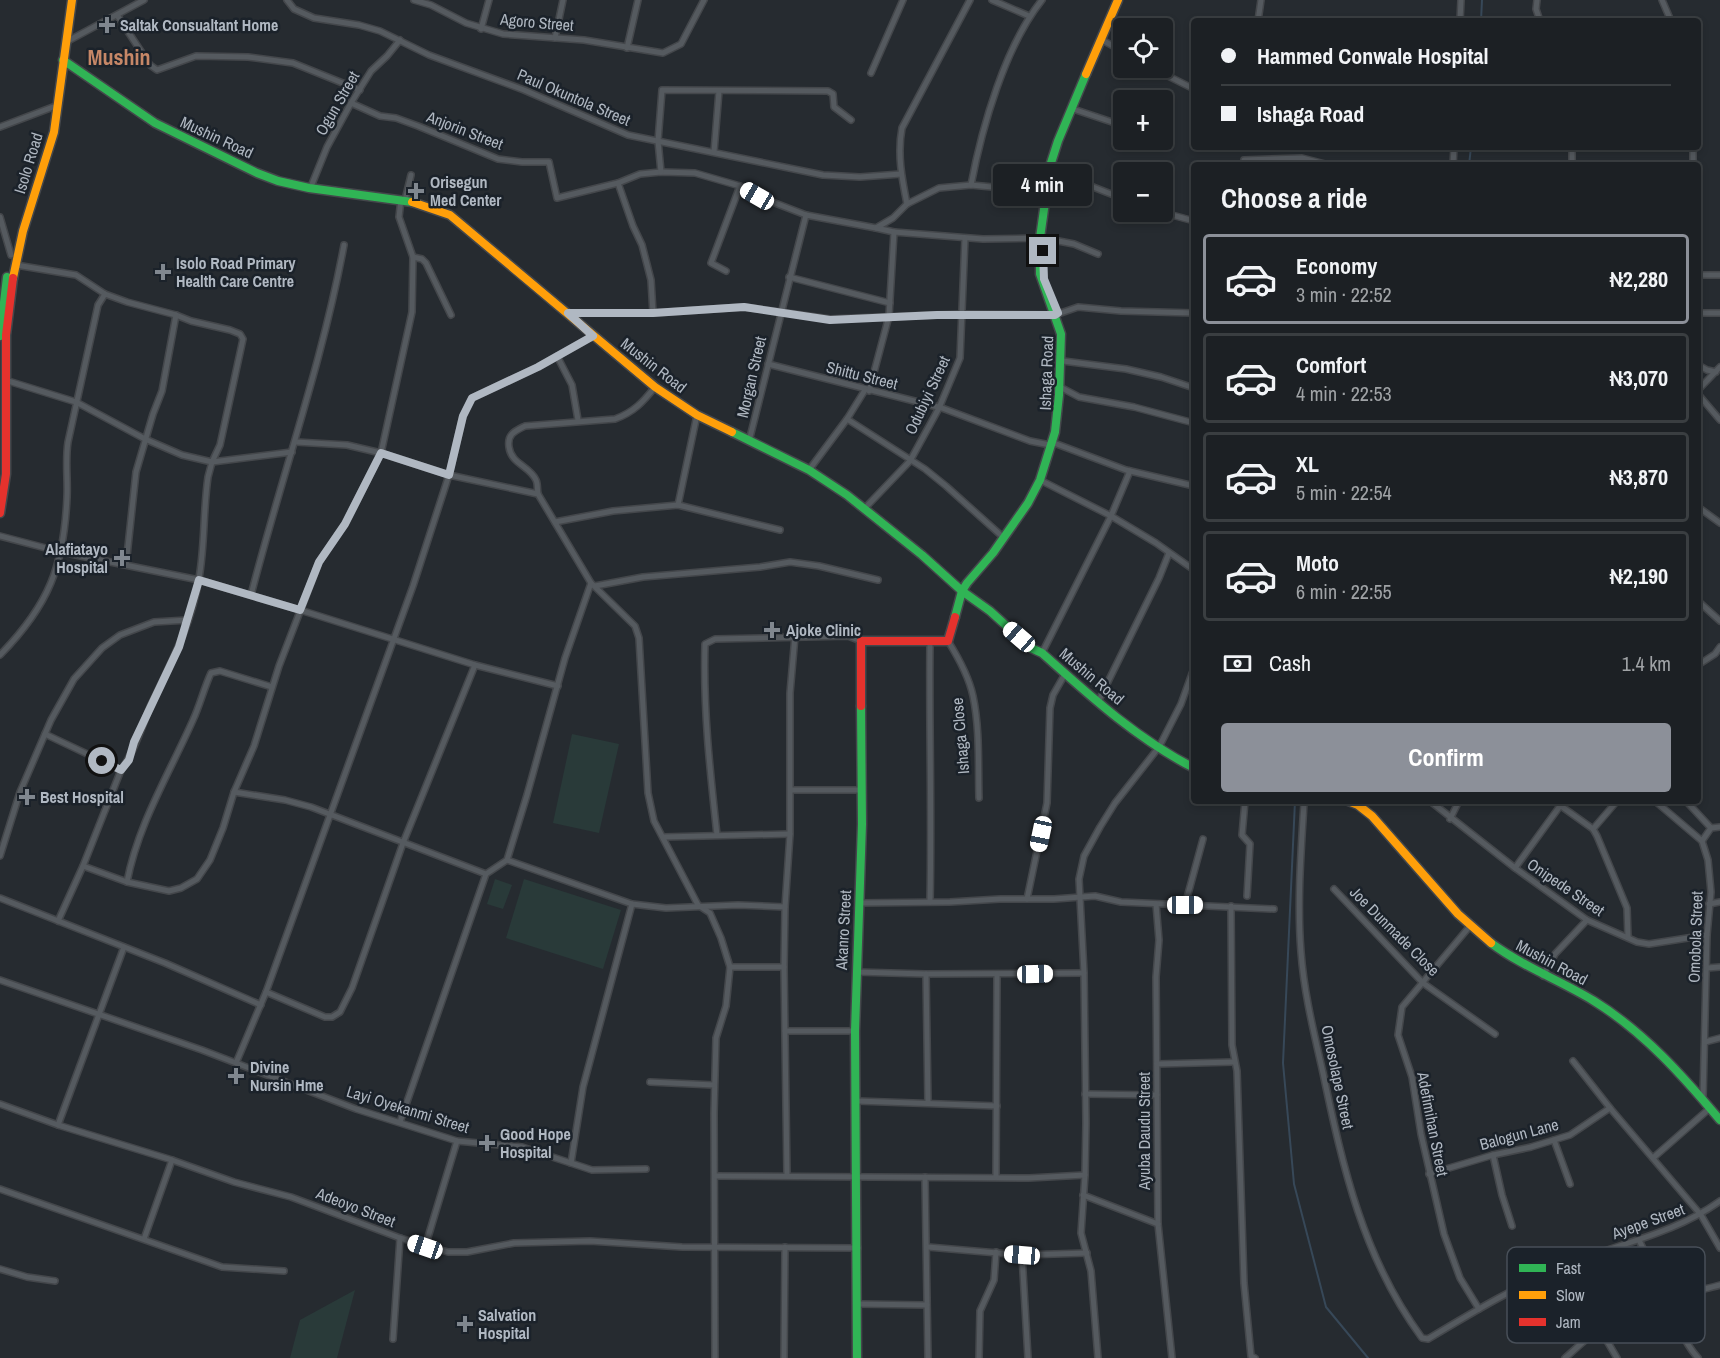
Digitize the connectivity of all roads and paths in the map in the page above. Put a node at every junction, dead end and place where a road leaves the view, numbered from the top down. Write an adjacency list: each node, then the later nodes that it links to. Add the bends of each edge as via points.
1 (66, 0): 40 (main road, Isolo Road)
2 (72, 0): 30 (main road, Isolo Road)
3 (144, 0): 20 (street)
4 (286, 0): 28 (street, Paul Okuntola Street, via 294,9 314,18 359,25)
5 (414, 0): 19 (street, Agoro Street)
6 (489, 0): 26 (street)
7 (563, 0): 27 (street)
8 (638, 0): 32 (street)
9 (704, 0): 32 (street, Agoro Street, via 686,37 675,49 663,53)
10 (903, 0): 34 (street)
11 (970, 0): 51 (street, via 902,128)
12 (992, 0): 21 (street)
13 (1042, 0): 21 (street)
14 (1120, 0): 29 (main road, Ishaga Road); 57 (main road, Ishaga Road, via 1058,141)
15 (1261, 0): 22 (street)
16 (1461, 0): 23 (street)
17 (1536, 0): 24 (street)
18 (1662, 0): 25 (street)
19 (432, 3): 26 (street, Agoro Street)
20 (117, 15): 30 (street); 37 (street, via 157,70 196,56 248,57 293,63)
21 (1029, 16): 54 (street, via 1006,64 977,152)
22 (1258, 18)
23 (1460, 18)
24 (1539, 18)
25 (1670, 18)
26 (481, 29): 27 (street, Agoro Street)
27 (555, 38): 32 (street, Agoro Street)
28 (400, 40): 37 (street, Ogun Street, via 371,71); 45 (street, Paul Okuntola Street, via 601,125)
29 (1104, 41): 31 (street); 41 (main road, Ishaga Road)
30 (65, 43): 33 (main road, Isolo Road)
31 (1113, 46)
32 (627, 48)
33 (63, 60): 56 (main road, Mushin Road, via 170,132 256,173); 73 (main road, Isolo Road, via 54,132)
34 (871, 73)
35 (1172, 78): 36 (street)
36 (1191, 88)
37 (360, 90): 39 (street, Ogun Street)
38 (719, 91): 42 (street, via 828,91 833,94 834,107); 45 (street, via 662,90); 46 (street)
39 (351, 103): 53 (street, Anjorin Street, via 498,159 549,162 557,198); 56 (street, Ogun Street)
40 (53, 106): 44 (street); 70 (main road, Isolo Road)
41 (1076, 110): 43 (street); 49 (main road, Ishaga Road)
42 (851, 120)
43 (1113, 122)
44 (0, 127)
45 (658, 141): 46 (street, Paul Okuntola Street); 50 (street)
46 (714, 152): 51 (street, Paul Okuntola Street, via 823,175)
47 (1244, 162): 48 (street, via 1302,158)
48 (1317, 162)
49 (1052, 171): 58 (street); 68 (main road, Ishaga Road)
50 (661, 172): 53 (street, via 640,174); 55 (street, via 695,173)
51 (901, 174): 60 (street)
52 (411, 175): 59 (street)
53 (618, 183): 82 (street, via 642,246 651,280)
54 (971, 185): 57 (street); 60 (street, via 939,188)
55 (740, 186): 61 (street); 74 (street, via 711,263)
56 (310, 189): 59 (main road, Mushin Road)
57 (1046, 192): 68 (main road, Ishaga Road)
58 (1113, 195)
59 (403, 200): 72 (street, via 399,217); 81 (main road, Mushin Road, via 450,215)
60 (907, 204): 65 (street)
61 (806, 215): 65 (street); 77 (street, Morgan Street)
62 (1173, 215): 64 (street)
63 (0, 217): 70 (street)
64 (1191, 220)
65 (876, 228): 66 (street)
66 (894, 232): 67 (street); 79 (street)
67 (965, 238): 68 (street); 86 (street, Odubiyi Street)
68 (1042, 238): 71 (street, via 1074,244); 87 (main road, Ishaga Road, via 1040,274)
69 (344, 245): 115 (street)
70 (11, 255): 91 (main road, Isolo Road)
71 (1098, 255)
72 (413, 257): 89 (street, via 426,263); 118 (street, via 412,312)
73 (16, 265): 78 (street, via 76,275); 98 (main road, Isolo Road, via 8,317)
74 (726, 271)
75 (1701, 275): 76 (street)
76 (1720, 275)
77 (789, 277): 79 (street); 83 (street, Morgan Street)
78 (105, 294): 88 (street); 105 (street, via 98,305)
79 (890, 303): 90 (street)
80 (1191, 312): 87 (street, via 1078,307)
81 (568, 313): 82 (street); 92 (main road, Mushin Road)
82 (653, 313): 83 (street, via 744,307)
83 (780, 313): 90 (street, via 830,320); 95 (street, Morgan Street)
84 (1701, 313): 85 (street)
85 (1720, 313)
86 (961, 314): 87 (street); 90 (street); 106 (street, Odubiyi Street, via 960,358)
87 (1057, 314): 94 (main road, Ishaga Road, via 1063,330); 116 (main road, Ishaga Road, via 1061,343)
88 (176, 315): 113 (street, via 162,391); 120 (street, via 230,330 243,339 220,445)
89 (451, 315)
90 (890, 316): 103 (street)
91 (0, 336)
92 (593, 336): 93 (street); 99 (main road, Mushin Road)
93 (557, 357): 110 (street, via 572,385); 123 (street, via 472,398 463,416)
94 (1063, 361): 100 (main road, Ishaga Road); 101 (street, via 1126,369)
95 (768, 364): 103 (street, Shittu Street); 114 (street, Morgan Street)
96 (1701, 366): 97 (street)
97 (1718, 370): 102 (street)
98 (5, 380): 105 (street); 108 (main road, Isolo Road)
99 (655, 387): 107 (main road, Mushin Road); 110 (street, via 628,414 605,421)
100 (1062, 387): 112 (street, via 1079,397); 116 (main road, Ishaga Road, via 1060,417)
101 (1191, 387)
102 (1701, 389)
103 (867, 390): 106 (street, Shittu Street); 109 (street)
104 (1701, 396): 111 (street)
105 (76, 402): 113 (street); 137 (street, via 66,456)
106 (939, 408): 116 (street, Shittu Street, via 1030,441); 119 (street, Odubiyi Street)
107 (697, 415): 114 (main road, Mushin Road); 127 (street)
108 (3, 417): 130 (main road, Isolo Road, via 6,474)
109 (847, 419): 119 (street); 121 (street)
110 (578, 420): 126 (street, via 525,426 513,431 509,438 513,459 537,481)
111 (1720, 420)
112 (1191, 422)
113 (145, 439): 120 (street, via 182,455); 139 (street, via 136,472)
114 (749, 441): 121 (main road, Mushin Road)
115 (296, 442): 117 (street); 118 (street)
116 (1052, 444): 122 (street, Shittu Street); 124 (main road, Ishaga Road); 136 (main road, Ishaga Road, via 1036,489)
117 (292, 452): 120 (street); 145 (street)
118 (381, 453): 123 (street); 147 (street, via 345,524 319,562)
119 (910, 461): 128 (street, Odubiyi Street); 136 (street, via 946,486)
120 (212, 462): 141 (street)
121 (809, 470): 128 (main road, Mushin Road)
122 (1130, 471): 125 (street, Shittu Street); 131 (street)
123 (449, 475): 126 (street); 151 (street)
124 (1042, 481): 131 (street); 144 (main road, Ishaga Road, via 1013,532 971,585)
125 (1191, 485)
126 (538, 494): 132 (street)
127 (678, 505): 132 (street, via 613,510); 134 (street)
128 (865, 508): 144 (main road, Mushin Road)
129 (1701, 509): 133 (street)
130 (0, 513)
131 (1111, 516): 138 (street); 156 (street)
132 (555, 522): 143 (street)
133 (1720, 523)
134 (780, 530)
135 (0, 536): 137 (street)
136 (1004, 538): 144 (main road, Ishaga Road)
137 (61, 552): 139 (street); 157 (street, via 49,588 31,621)
138 (1169, 553): 140 (street); 166 (street)
139 (126, 565): 141 (street)
140 (1191, 568)
141 (199, 580): 145 (street); 148 (street)
142 (878, 580): 143 (street, via 790,562)
143 (593, 585): 164 (street, via 574,627); 192 (street, via 635,626 639,638 648,793 654,821)
144 (964, 587): 153 (main road); 156 (main road, Mushin Road, via 1031,648)
145 (251, 595): 147 (street)
146 (1701, 604): 149 (street)
147 (300, 610): 151 (street); 165 (street)
148 (188, 620): 167 (street, via 154,621 120,635 102,648 68,688); 170 (street, via 129,760)
149 (1720, 621)
150 (795, 636): 152 (street, via 848,636); 171 (street, via 790,693); 191 (street, via 716,639 705,644 706,726)
151 (392, 639): 161 (street); 185 (street)
152 (861, 641): 154 (main road); 172 (main road, Akanro Street)
153 (948, 641): 154 (main road); 174 (street, Ishaga Close, via 973,695)
154 (930, 642): 207 (street)
155 (1720, 647): 158 (street)
156 (1042, 653): 162 (main road, Mushin Road)
157 (0, 654)
158 (1715, 654): 159 (street); 160 (street)
159 (1720, 661)
160 (1701, 663)
161 (476, 665): 164 (street); 195 (street)
162 (1065, 674): 166 (main road, Mushin Road); 206 (street, via 1050,708 1047,802)
163 (1191, 676): 168 (street)
164 (558, 686): 197 (street)
165 (272, 687): 173 (street, via 254,746); 201 (street, via 220,671 211,673 150,809)
166 (1098, 702): 168 (main road, Mushin Road)
167 (45, 734): 170 (street); 196 (street, via 20,792)
168 (1160, 747): 169 (main road, Mushin Road); 205 (street, via 1115,803 1084,856)
169 (1191, 766)
170 (121, 770): 198 (street)
171 (791, 790): 172 (street); 190 (street)
172 (861, 790): 209 (main road, Akanro Street)
173 (234, 792): 185 (street, via 285,800); 201 (street, via 210,860 197,879 169,891)
174 (979, 798)
175 (1245, 804): 203 (street, via 1242,835 1250,844)
176 (1304, 804): 304 (street, Omosolape Street, via 1301,953 1328,1100 1369,1246)
177 (1356, 804): 220 (main road, Mushin Road, via 1372,816)
178 (1433, 804): 186 (street, Onipede Street)
179 (1458, 804): 186 (street)
180 (1558, 804): 184 (street)
181 (1614, 804): 189 (street)
182 (1659, 804): 194 (street)
183 (1689, 804): 188 (street)
184 (1560, 806): 189 (street); 199 (street)
185 (329, 814): 195 (street); 235 (street)
186 (1450, 819): 199 (street, Onipede Street)
187 (1720, 827): 188 (street)
188 (1711, 828): 194 (street)
189 (1593, 829): 222 (street, via 1623,894)
190 (790, 834): 191 (street); 216 (street)
191 (717, 835): 192 (street)
192 (663, 837): 213 (street)
193 (1203, 839): 214 (street)
194 (1702, 841): 212 (street, Omobola Street, via 1710,875)
195 (403, 843): 200 (street); 235 (street, via 340,1012 325,1017)
196 (0, 856)
197 (507, 860): 200 (street); 210 (street)
198 (84, 866): 201 (street); 219 (street)
199 (1515, 868): 218 (street, Onipede Street)
200 (486, 874): 258 (street)
201 (127, 882)
202 (1334, 889): 234 (street, Joe Dunmade Close)
203 (1246, 896)
204 (0, 898): 219 (street)
205 (1079, 898): 206 (street); 211 (street, via 1095,896); 229 (street)
206 (1027, 899): 207 (street)
207 (930, 902): 209 (street)
208 (1720, 902): 212 (street)
209 (860, 903): 228 (main road, Akanro Street)
210 (632, 904): 213 (street, via 666,908); 265 (street, via 583,1087)
211 (1156, 904): 214 (street); 246 (street, Ayuba Daudu Street)
212 (1709, 904): 221 (street, Omobola Street)
213 (698, 905): 216 (street); 224 (street, via 710,913)
214 (1185, 905): 215 (street)
215 (1231, 906): 217 (street); 244 (street)
216 (785, 907): 225 (street)
217 (1274, 909)
218 (1587, 920): 222 (street, Onipede Street); 232 (street, via 1555,954)
219 (58, 921): 223 (street)
220 (1470, 926): 232 (main road, Mushin Road, via 1505,955); 234 (street, Adefimihan Street)
221 (1707, 935): 222 (street, Onipede Street, via 1649,944); 227 (street, Omobola Street)
222 (1628, 937)
223 (124, 947): 236 (street); 237 (street)
224 (730, 967): 225 (street); 248 (street, via 726,1006 716,1038)
225 (784, 967): 238 (street)
226 (1720, 967): 227 (street)
227 (1707, 968): 242 (street, Omobola Street)
228 (856, 972): 230 (street); 239 (main road, Akanro Street)
229 (1084, 973): 231 (street); 249 (street)
230 (926, 974): 231 (street); 253 (street)
231 (997, 974): 255 (street)
232 (1543, 976): 251 (main road, Mushin Road, via 1616,1017 1662,1055)
233 (0, 980): 237 (street, Layi Oyekanmi Street)
234 (1424, 983): 240 (street, Joe Dunmade Close); 267 (street, Adefimihan Street, via 1402,1007 1398,1035 1412,1077)
235 (266, 992): 236 (street)
236 (261, 1005): 245 (street)
237 (98, 1014): 245 (street, Layi Oyekanmi Street); 259 (street)
238 (785, 1030): 239 (street); 268 (street)
239 (855, 1031): 252 (main road, Akanro Street)
240 (1495, 1034)
241 (1720, 1038): 242 (street)
242 (1706, 1042): 251 (street, Omobola Street)
243 (1573, 1061): 256 (street)
244 (1234, 1062): 246 (street); 317 (street, via 1244,1283 1251,1356)
245 (236, 1063): 258 (street, Layi Oyekanmi Street)
246 (1157, 1064): 250 (street, Ayuba Daudu Street)
247 (650, 1082): 248 (street)
248 (714, 1085): 270 (street)
249 (1085, 1094): 250 (street); 269 (street)
250 (1157, 1095): 279 (street, Ayuba Daudu Street)
251 (1703, 1098): 257 (main road, Mushin Road)
252 (857, 1101): 253 (street); 271 (main road, Akanro Street)
253 (928, 1103): 255 (street)
254 (0, 1104): 259 (street, Adeoyo Street)
255 (997, 1106): 273 (street)
256 (1610, 1108): 260 (street, Balogun Lane, via 1570,1135); 263 (street)
257 (1716, 1113): 263 (street)
258 (400, 1122): 261 (street, Layi Oyekanmi Street)
259 (58, 1125): 264 (street, Adeoyo Street)
260 (1554, 1140): 262 (street, Balogun Lane); 274 (street)
261 (457, 1141): 265 (street, Layi Oyekanmi Street, via 522,1147); 285 (street)
262 (1493, 1155): 267 (street, Balogun Lane); 280 (street)
263 (1653, 1158): 278 (street)
264 (172, 1160): 281 (street, Adeoyo Street, via 291,1197); 282 (street)
265 (571, 1162): 266 (street, Layi Oyekanmi Street, via 592,1170)
266 (646, 1169)
267 (1429, 1174): 303 (street, Adefimihan Street, via 1456,1265)
268 (787, 1175): 270 (street); 271 (street)
269 (1085, 1175): 273 (street); 276 (street)
270 (715, 1176): 284 (street)
271 (857, 1176): 272 (street); 290 (main road, Akanro Street)
272 (925, 1177): 273 (street); 287 (street)
273 (996, 1177)
274 (1570, 1184)
275 (0, 1189): 282 (street)
276 (1083, 1195): 279 (street); 293 (street, via 1081,1233)
277 (1720, 1201): 278 (street, Ayepe Street)
278 (1701, 1215): 283 (street, Ayepe Street); 291 (street)
279 (1158, 1224): 316 (street, Ayuba Daudu Street)
280 (1512, 1226)
281 (400, 1238): 285 (street, Adeoyo Street); 305 (street)
282 (144, 1239): 296 (street, via 228,1269)
283 (1639, 1240): 288 (street, Ayepe Street); 289 (street)
284 (715, 1246): 285 (street, Adeoyo Street, via 590,1240 514,1243 467,1252); 286 (street, Adeoyo Street); 309 (street)
285 (425, 1247)
286 (785, 1247): 290 (street, Adeoyo Street); 310 (street)
287 (927, 1247): 292 (street); 302 (street)
288 (1618, 1247)
289 (1642, 1247)
290 (858, 1248): 301 (main road, Akanro Street)
291 (1720, 1248)
292 (996, 1252): 294 (street); 313 (street, via 994,1280 980,1311)
293 (1087, 1253): 294 (street); 315 (street)
294 (1022, 1255): 314 (street)
295 (0, 1269): 297 (street)
296 (284, 1271)
297 (55, 1281)
298 (1720, 1285): 299 (street)
299 (1705, 1289)
300 (1507, 1295): 303 (street, Ayepe Street)
301 (858, 1304): 302 (street); 311 (main road, Akanro Street)
302 (927, 1305): 312 (street)
303 (1479, 1309): 304 (street, Ayepe Street, via 1428,1339)
304 (1422, 1338)
305 (393, 1339)
306 (1583, 1343): 318 (street)
307 (1608, 1343): 319 (street)
308 (1687, 1343): 320 (street)
309 (715, 1358)
310 (784, 1358)
311 (857, 1358)
312 (928, 1358)
313 (979, 1358)
314 (1028, 1358)
315 (1098, 1358)
316 (1173, 1358)
317 (1255, 1358)
318 (1565, 1358)
319 (1617, 1358)
320 (1698, 1358)

